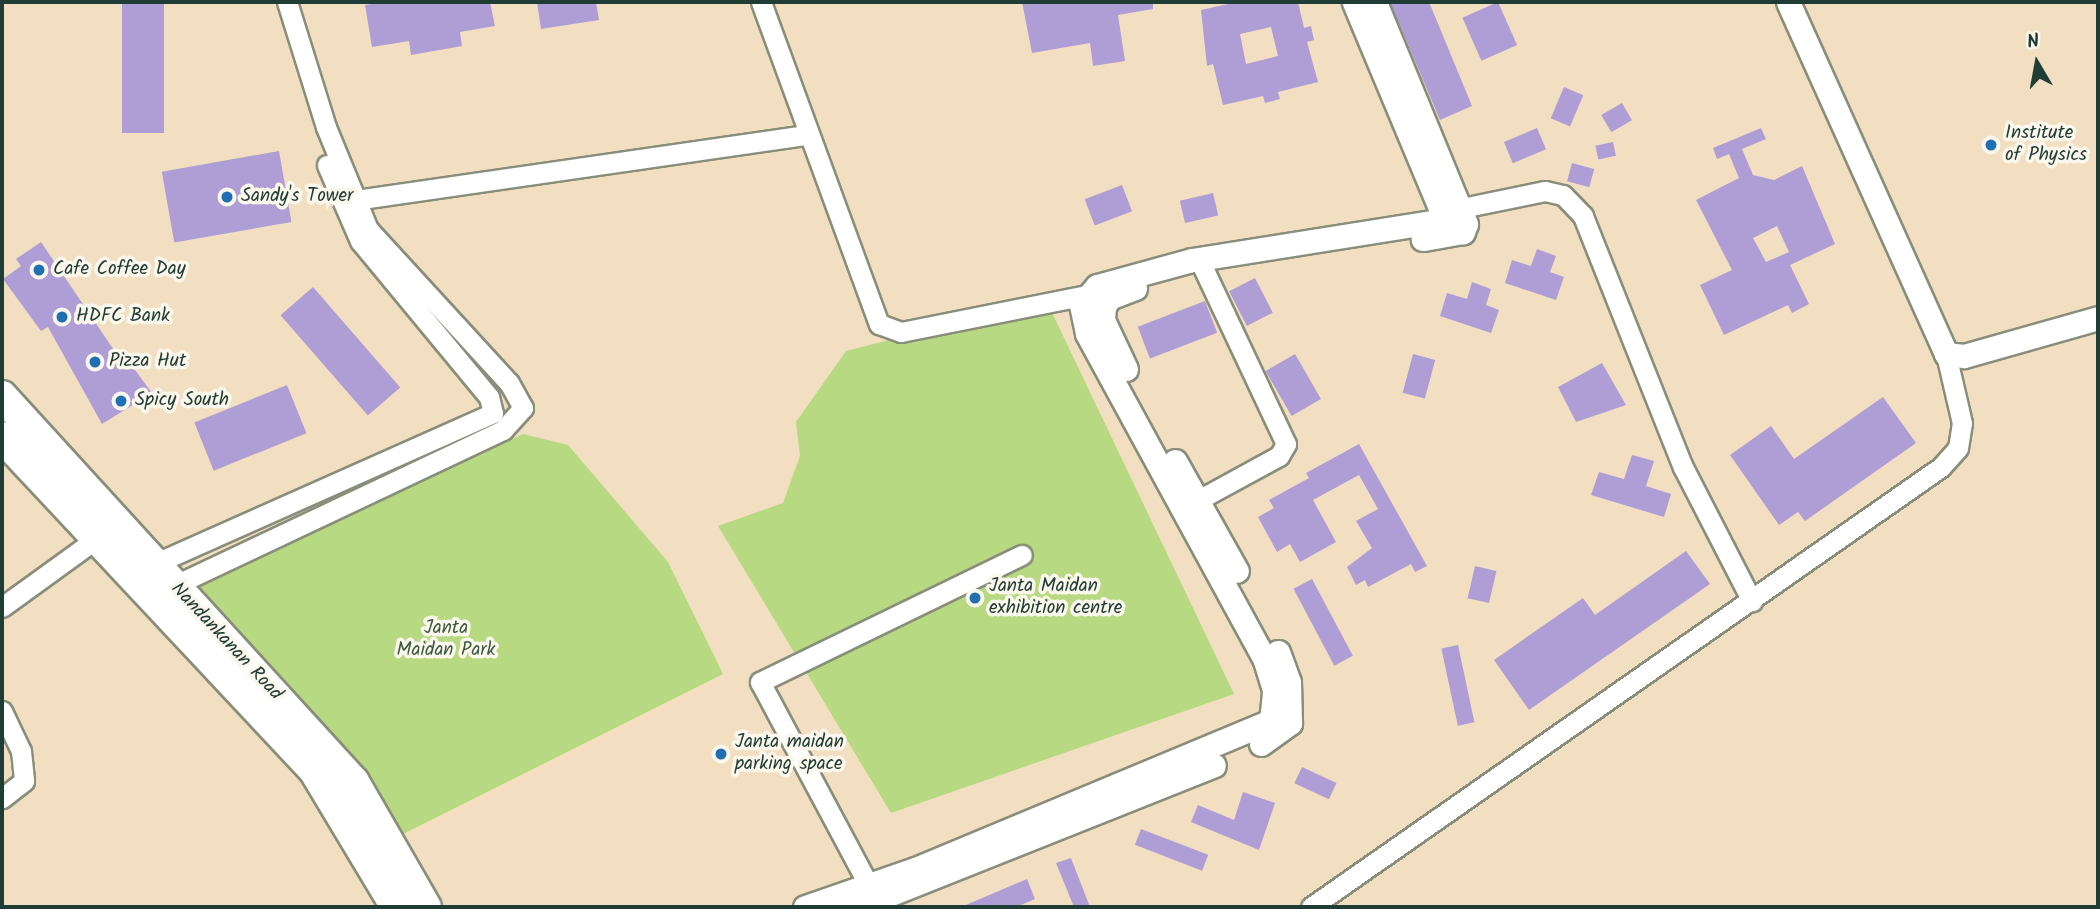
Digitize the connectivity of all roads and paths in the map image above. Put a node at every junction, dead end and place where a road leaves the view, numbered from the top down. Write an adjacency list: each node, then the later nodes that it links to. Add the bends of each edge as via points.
1 (274, 2): 19 (street, via 346,219 380,270 489,397 493,413)
2 (287, 2): 8 (street)
3 (761, 2): 7 (street)
4 (1354, 2): 11 (street, via 1445,220 1192,260 1097,286)
5 (1374, 2): 9 (street)
6 (1788, 2): 13 (street)
7 (807, 135): 8 (street); 11 (street, via 871,313 886,330)
8 (355, 200): 19 (street, via 368,229 416,287 522,400 522,414 503,430)
9 (1462, 208): 10 (street, via 1466,229 1457,234); 20 (street, via 1545,191 1563,195 1583,216 1682,467)
10 (1203, 268): 16 (street, via 1286,444 1279,456); 16 (street, via 1109,298 1103,320)
11 (1086, 295): 24 (street, via 1081,304 1087,332 1265,660 1275,700 1271,721)
12 (2098, 318): 13 (street, via 1964,356)
13 (1946, 354): 20 (street, via 1962,424 1958,448 1941,467)
14 (2, 396): 19 (main road, Nandankanan Road)
15 (2, 437): 17 (main road)
16 (1200, 499): 24 (street, via 1279,656 1289,682 1290,723 1234,756)
17 (96, 539): 21 (street); 25 (main road, via 315,772)
18 (1022, 555): 24 (street, via 760,682)
19 (164, 575): 26 (main road, Nandankanan Road, via 354,782)
20 (1752, 601): 28 (street)
21 (2, 607)
22 (2, 711): 23 (street, via 21,751 24,781)
23 (2, 798)
24 (868, 900): 27 (street)
25 (396, 907)
26 (426, 907)
27 (806, 907)
28 (1311, 907)

